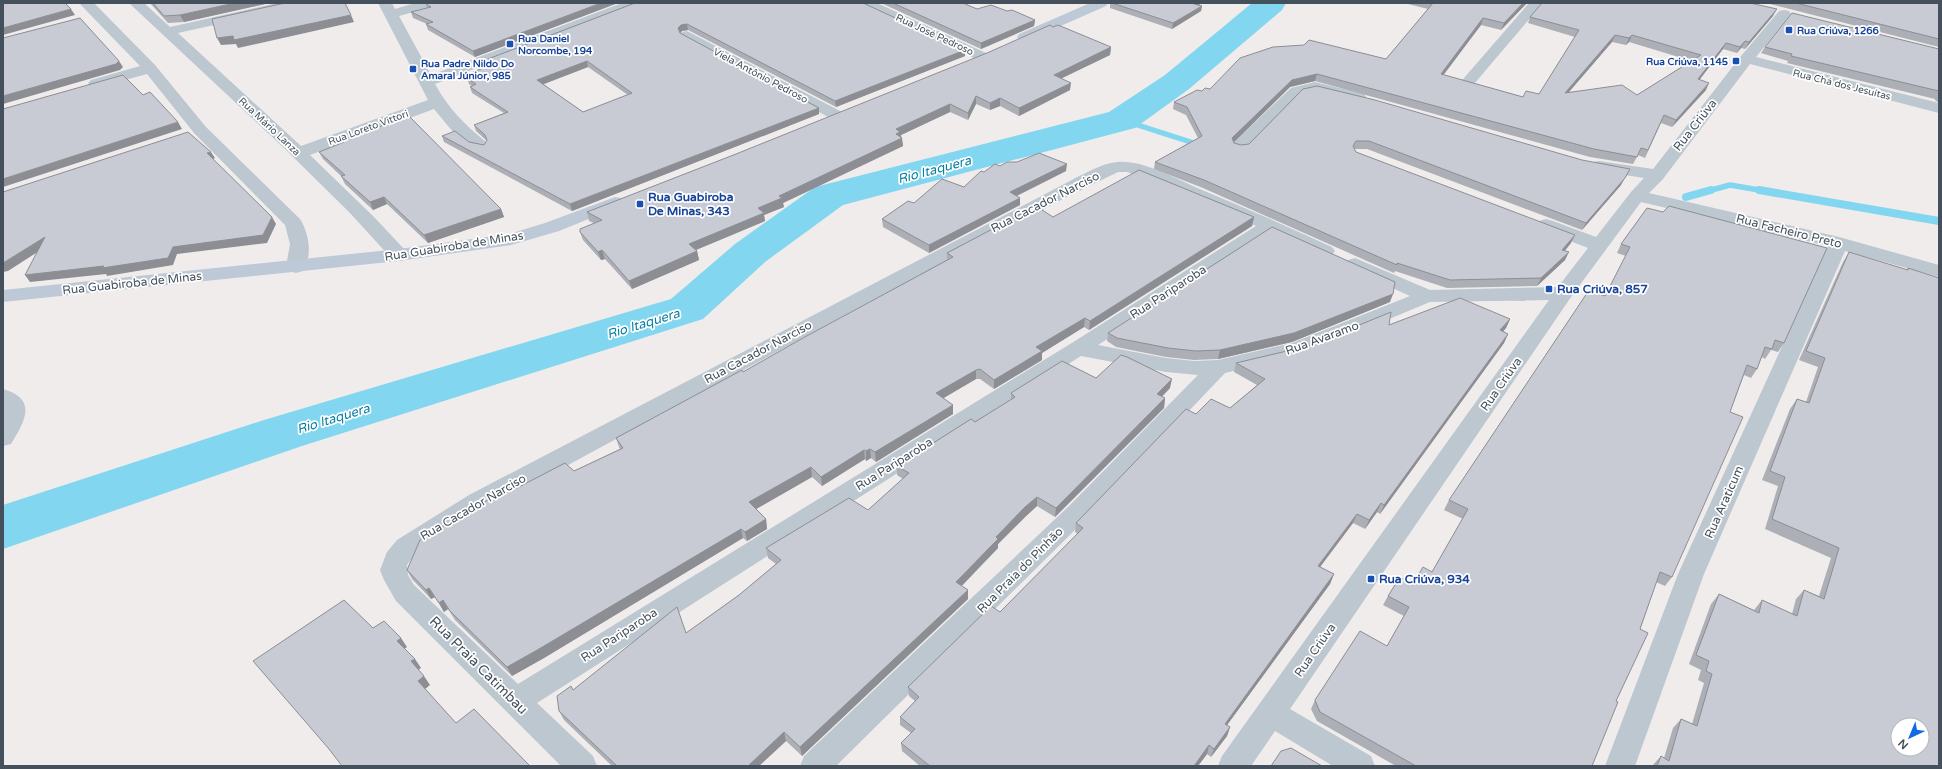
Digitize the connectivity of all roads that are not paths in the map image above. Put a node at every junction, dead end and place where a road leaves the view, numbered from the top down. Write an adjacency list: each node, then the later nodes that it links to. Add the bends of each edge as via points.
1 (136, 3): 11 (street, Rua Mário Lanza)
2 (295, 3): 11 (street)
3 (430, 3): 8 (street)
4 (634, 3): 18 (street)
5 (866, 3): 13 (street, Rua José Pedroso)
6 (1101, 3): 13 (street)
7 (1536, 3): 17 (street)
8 (388, 9): 18 (street)
9 (89, 12): 16 (street)
10 (1800, 18): 14 (street, Rua Criúva, via 1777,12)
11 (169, 31): 27 (street, Rua Mário Lanza)
12 (687, 35): 23 (street, Viela Antônio Pedroso)
13 (995, 49): 15 (street)
14 (1746, 59): 22 (street, Rua Chá dos Jesuítas); 29 (street, Rua Criúva)
15 (959, 64)
16 (150, 68): 19 (street); 36 (street, via 192,132 293,223 300,238 301,249)
17 (1469, 81)
18 (427, 82): 21 (street)
19 (84, 87)
20 (1371, 101): 26 (street, via 1324,88 1296,91)
21 (437, 102): 25 (street); 27 (street, Rua Loreto Vittori)
22 (1939, 108)
23 (843, 112): 24 (street)
24 (815, 123)
25 (480, 146)
26 (1240, 146)
27 (299, 153): 35 (street, Rua Mário Lanza, via 376,228)
28 (1585, 162): 29 (street, Rua Facheiro Preto, via 1610,168)
29 (1647, 186): 33 (street, Rua Facheiro Preto); 34 (street, Rua Criúva)
30 (634, 195): 35 (street, Rua Guabiroba de Minas, via 511,239)
31 (1534, 220): 34 (street)
32 (1270, 225): 40 (street); 41 (street, Rua Pariparoba); 45 (street, Rua Cacador Narciso, via 1150,174 1128,167 1116,167 1088,179 838,310 478,502 418,538)
33 (1839, 244): 37 (street, Rua Facheiro Preto); 52 (street, Rua Araticum, via 1692,574)
34 (1599, 245): 38 (street, Rua Criúva)
35 (399, 255): 36 (street, Rua Guabiroba de Minas)
36 (296, 267): 39 (street, Rua Guabiroba de Minas)
37 (1939, 271)
38 (1564, 293): 40 (street, Rua Avaramo); 47 (street, Rua Criúva)
39 (3, 296)
40 (1427, 296): 42 (street, Rua Avaramo, via 1297,349)
41 (1079, 349): 42 (street, Rua Avaramo, via 1166,365); 46 (street, Rua Pariparoba, via 672,601)
42 (1218, 367): 49 (street, Rua Praia do Pinhão, via 1067,523 921,667)
43 (3, 397): 44 (street, via 12,401 14,420)
44 (3, 438)
45 (397, 556): 46 (street, Rua Praia Catimbau, via 393,565 394,575 405,593)
46 (516, 701): 48 (street, Rua Praia Catimbau)
47 (1271, 713): 50 (street, Rua Criúva); 51 (street)
48 (582, 766)
49 (815, 766)
50 (1233, 766)
51 (1360, 766)
52 (1620, 766)

